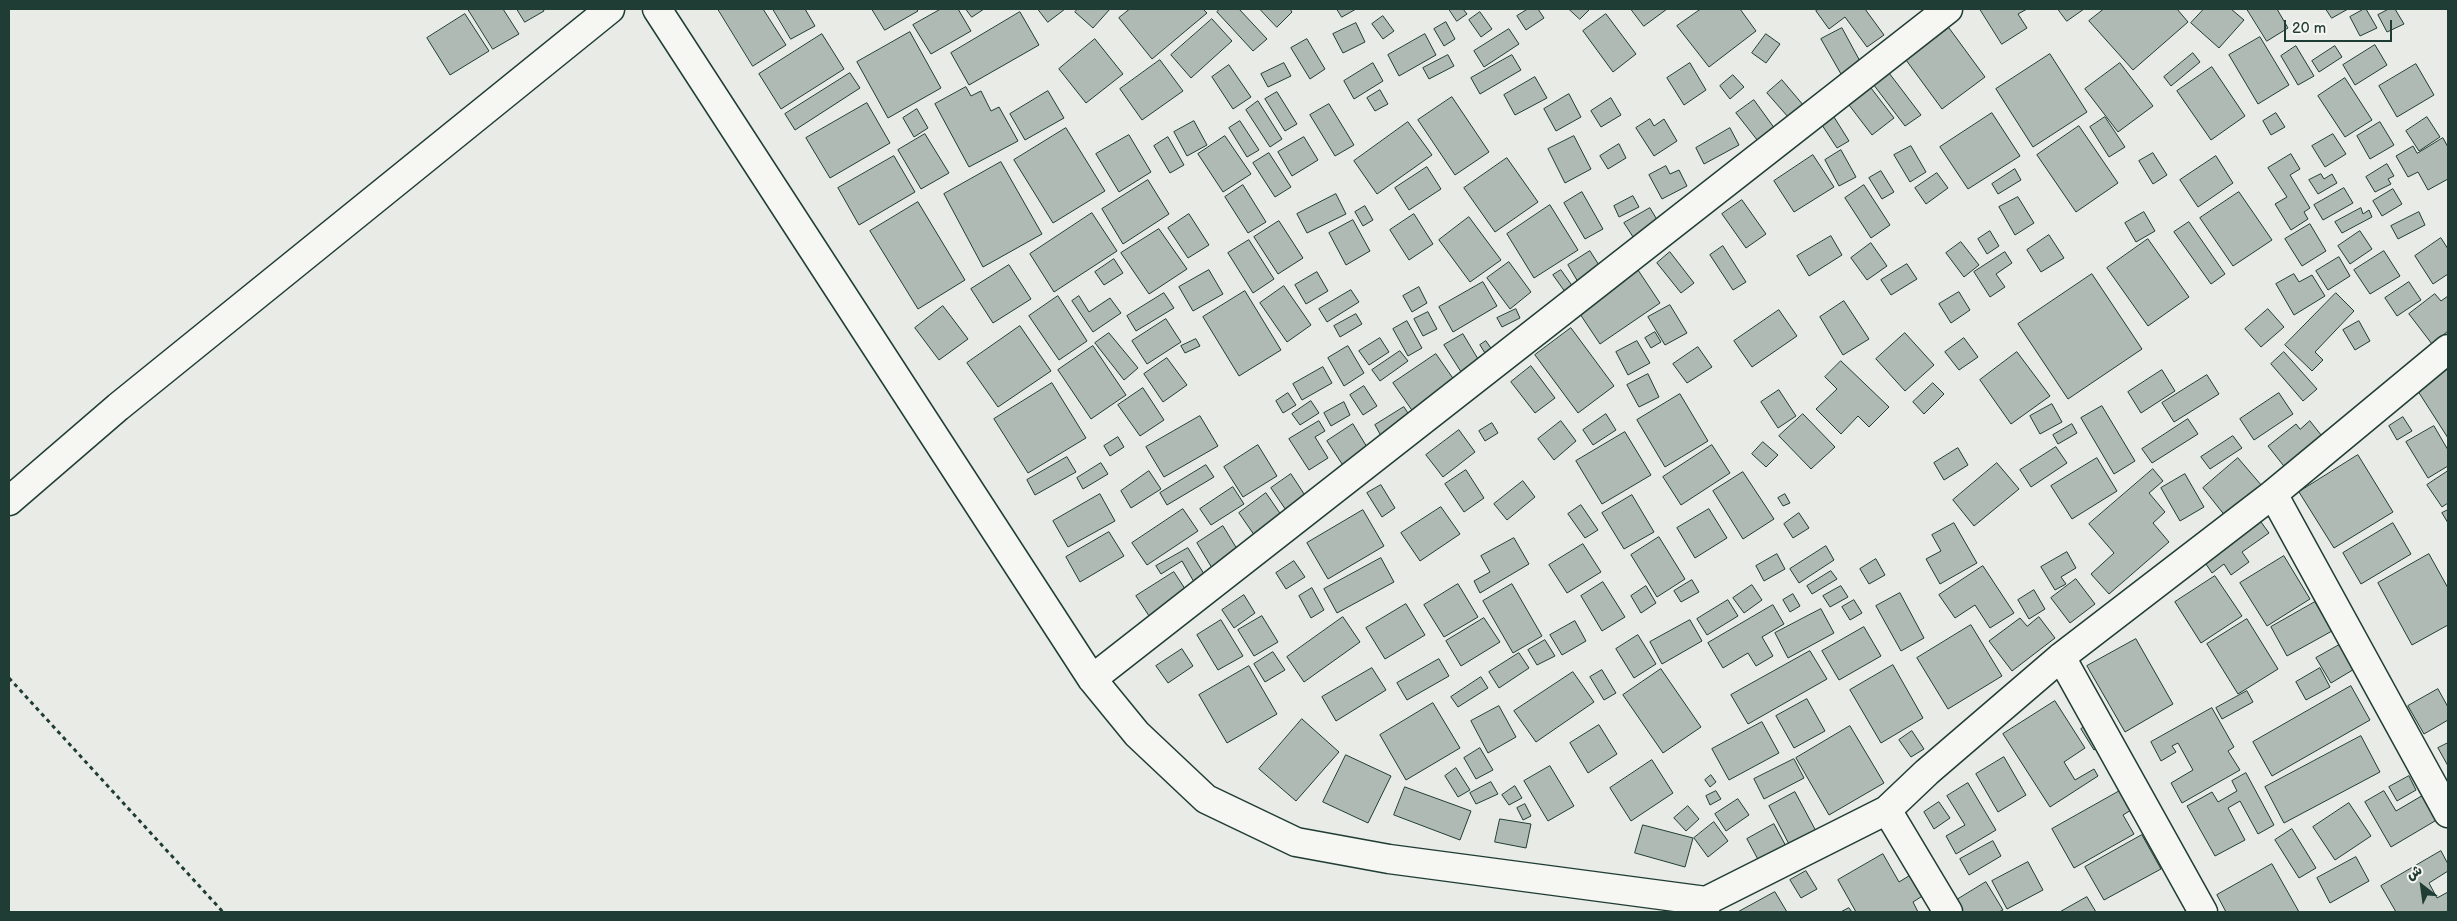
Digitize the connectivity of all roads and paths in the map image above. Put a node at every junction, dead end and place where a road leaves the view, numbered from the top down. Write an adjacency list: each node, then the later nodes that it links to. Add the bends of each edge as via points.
1 (610, 9): 6 (street, via 118,406)
2 (657, 9): 9 (street)
3 (1948, 9): 9 (street)
4 (2448, 349): 5 (street)
5 (2273, 494): 7 (street); 11 (street)
6 (9, 501)
7 (2062, 657): 10 (street); 15 (street)
8 (9, 678): 13 (path)
9 (1092, 679): 12 (street, via 1137,734 1206,799 1296,842)
10 (1887, 810): 12 (street); 14 (street)
11 (2448, 813)
12 (1705, 907)
13 (223, 912)
14 (1948, 912)
15 (2203, 912)

